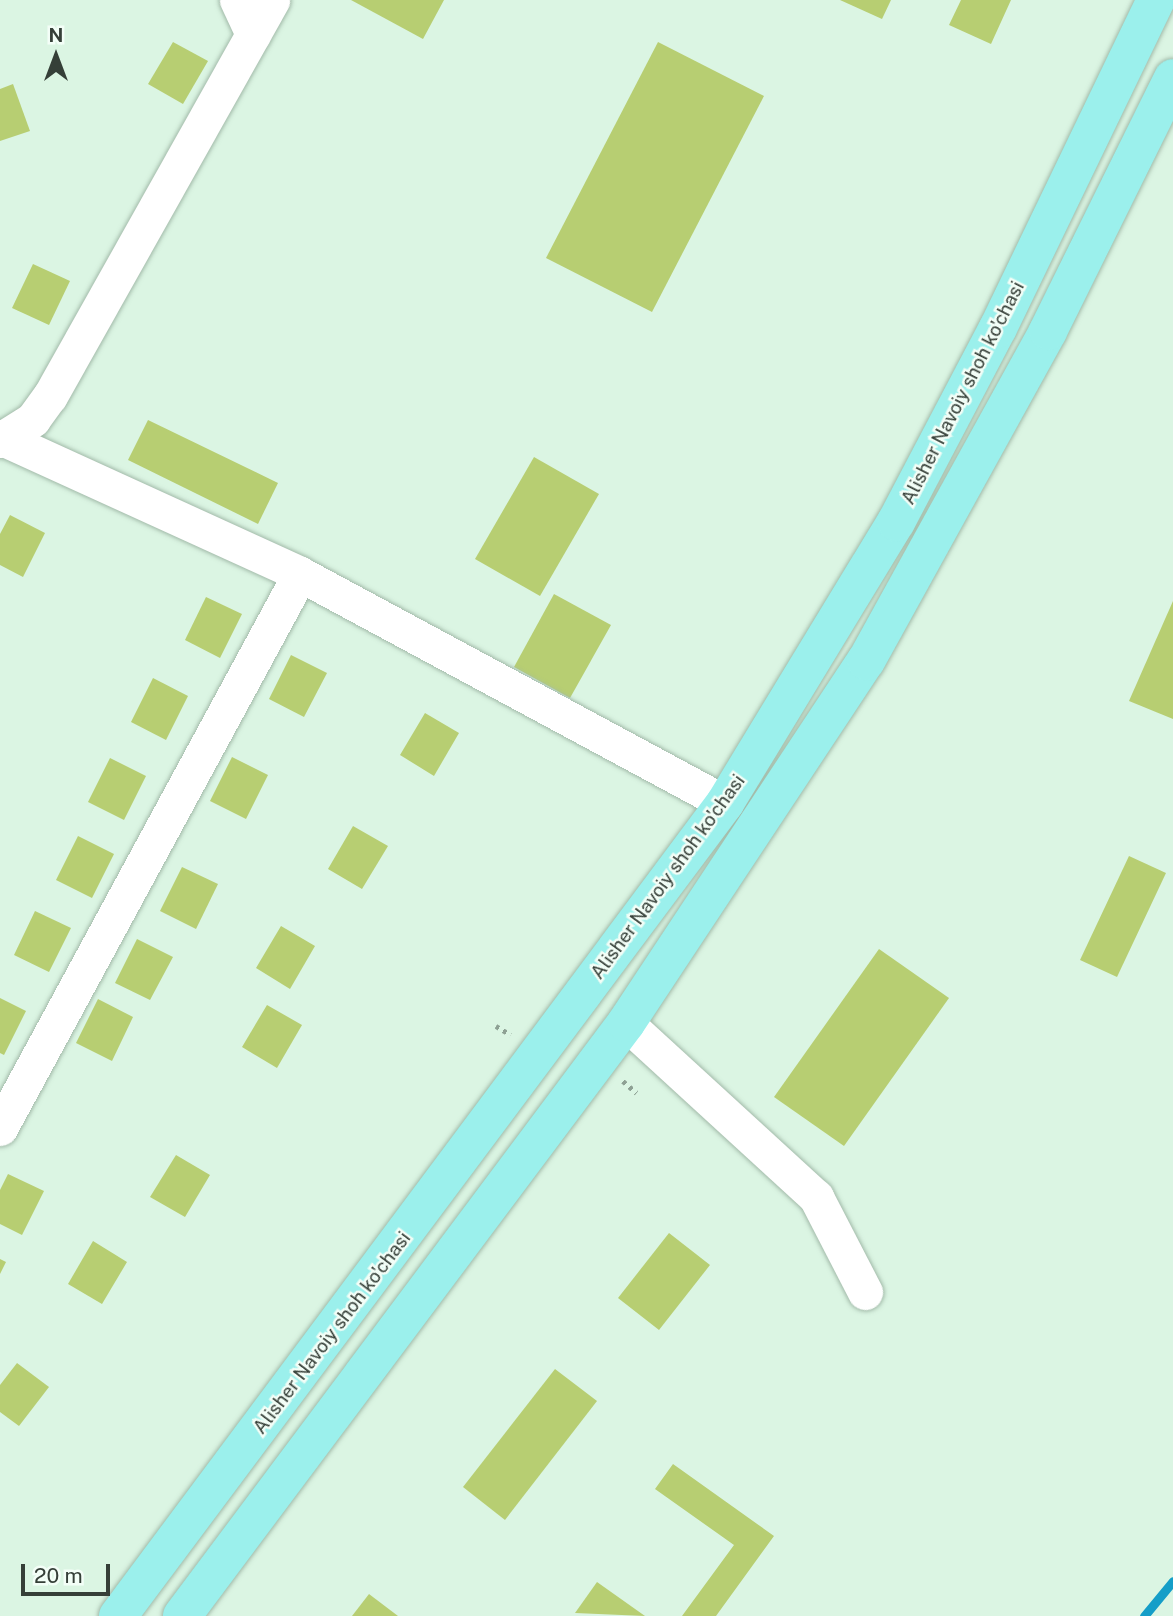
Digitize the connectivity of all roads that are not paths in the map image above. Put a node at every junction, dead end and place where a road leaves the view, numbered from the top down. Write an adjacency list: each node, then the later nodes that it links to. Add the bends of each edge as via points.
1 (237, 0): 4 (street)
2 (272, 0): 4 (street)
3 (1156, 0): 8 (main road, Alisher Navoiy shoh ko'chasi, via 998,328 897,522)
4 (253, 35): 6 (street, via 50,396 33,419)
5 (1173, 78): 9 (main road, via 1048,331 866,661)
6 (0, 438): 7 (street)
7 (300, 574): 8 (street); 10 (street)
8 (725, 803): 12 (main road, Alisher Navoiy shoh ko'chasi)
9 (626, 1023): 11 (street, via 816,1197); 13 (main road)
10 (0, 1128)
11 (865, 1293)
12 (118, 1616)
13 (183, 1616)

